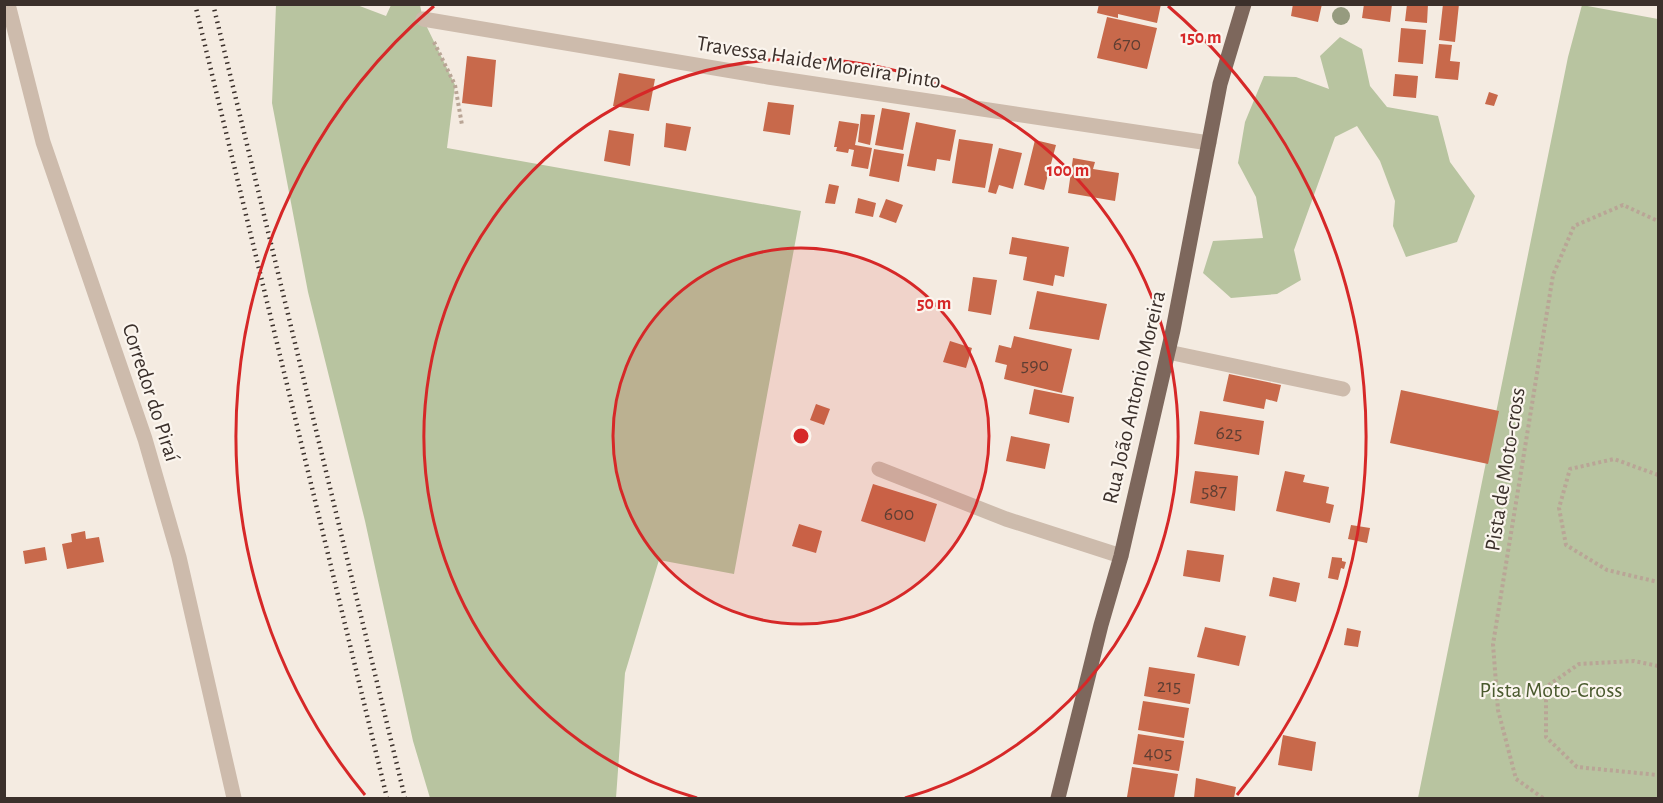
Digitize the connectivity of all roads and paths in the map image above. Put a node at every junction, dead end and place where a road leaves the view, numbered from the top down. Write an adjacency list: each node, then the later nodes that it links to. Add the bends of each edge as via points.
1 (8, 4): 15 (street, Corredor do Piraí, via 43,142 145,439 179,557)
2 (1244, 4): 5 (main road, Rua João Antonio Moreira, via 1220,84)
3 (423, 19): 4 (path, via 455,85); 5 (street, Travessa Haide Moreira Pinto, via 768,78)
4 (462, 125)
5 (1209, 143): 7 (main road, Rua João Antonio Moreira)
6 (1659, 221): 17 (path, Pista de Moto-cross, via 1623,205 1574,226 1553,275 1493,644 1498,710 1516,780)
7 (1168, 352): 8 (street); 11 (main road, Rua João Antonio Moreira)
8 (1343, 388)
9 (879, 469): 11 (street, via 1006,519)
10 (1659, 475): 12 (path, via 1614,459 1570,469 1559,507 1566,545 1607,570)
11 (1121, 556): 16 (main road, Rua João Antonio Moreira)
12 (1659, 582)
13 (1659, 666): 14 (path, via 1634,661 1579,664 1546,687 1546,737 1577,768)
14 (1659, 775)
15 (234, 798)
16 (1058, 798)
17 (1543, 798)

